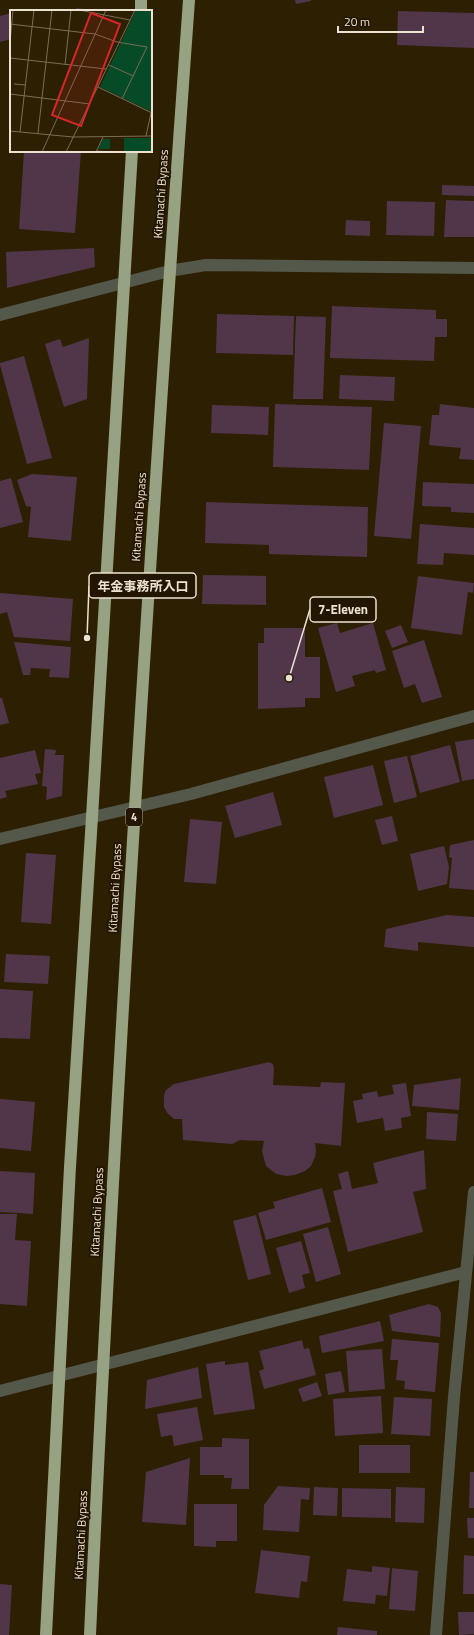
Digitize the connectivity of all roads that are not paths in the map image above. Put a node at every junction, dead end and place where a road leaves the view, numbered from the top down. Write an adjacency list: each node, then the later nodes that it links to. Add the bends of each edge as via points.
1 (142, 0): 3 (highway)
2 (189, 0): 6 (highway, Kitamachi Bypass / 4)
3 (141, 10)
4 (132, 152): 7 (highway)
5 (474, 268): 6 (street, via 206,265)
6 (169, 271): 7 (street); 10 (highway, Kitamachi Bypass / 4)
7 (124, 283): 8 (street); 11 (highway)
8 (0, 315)
9 (474, 716): 10 (street)
10 (134, 808): 11 (street); 15 (highway, Kitamachi Bypass / 4)
11 (92, 817): 12 (street); 16 (highway)
12 (0, 839)
13 (474, 1192): 14 (street)
14 (466, 1272): 15 (street); 20 (street)
15 (102, 1366): 16 (street); 19 (highway, Kitamachi Bypass / 4)
16 (58, 1376): 17 (street); 18 (highway)
17 (0, 1391)
18 (46, 1635)
19 (90, 1635)
20 (436, 1635)

